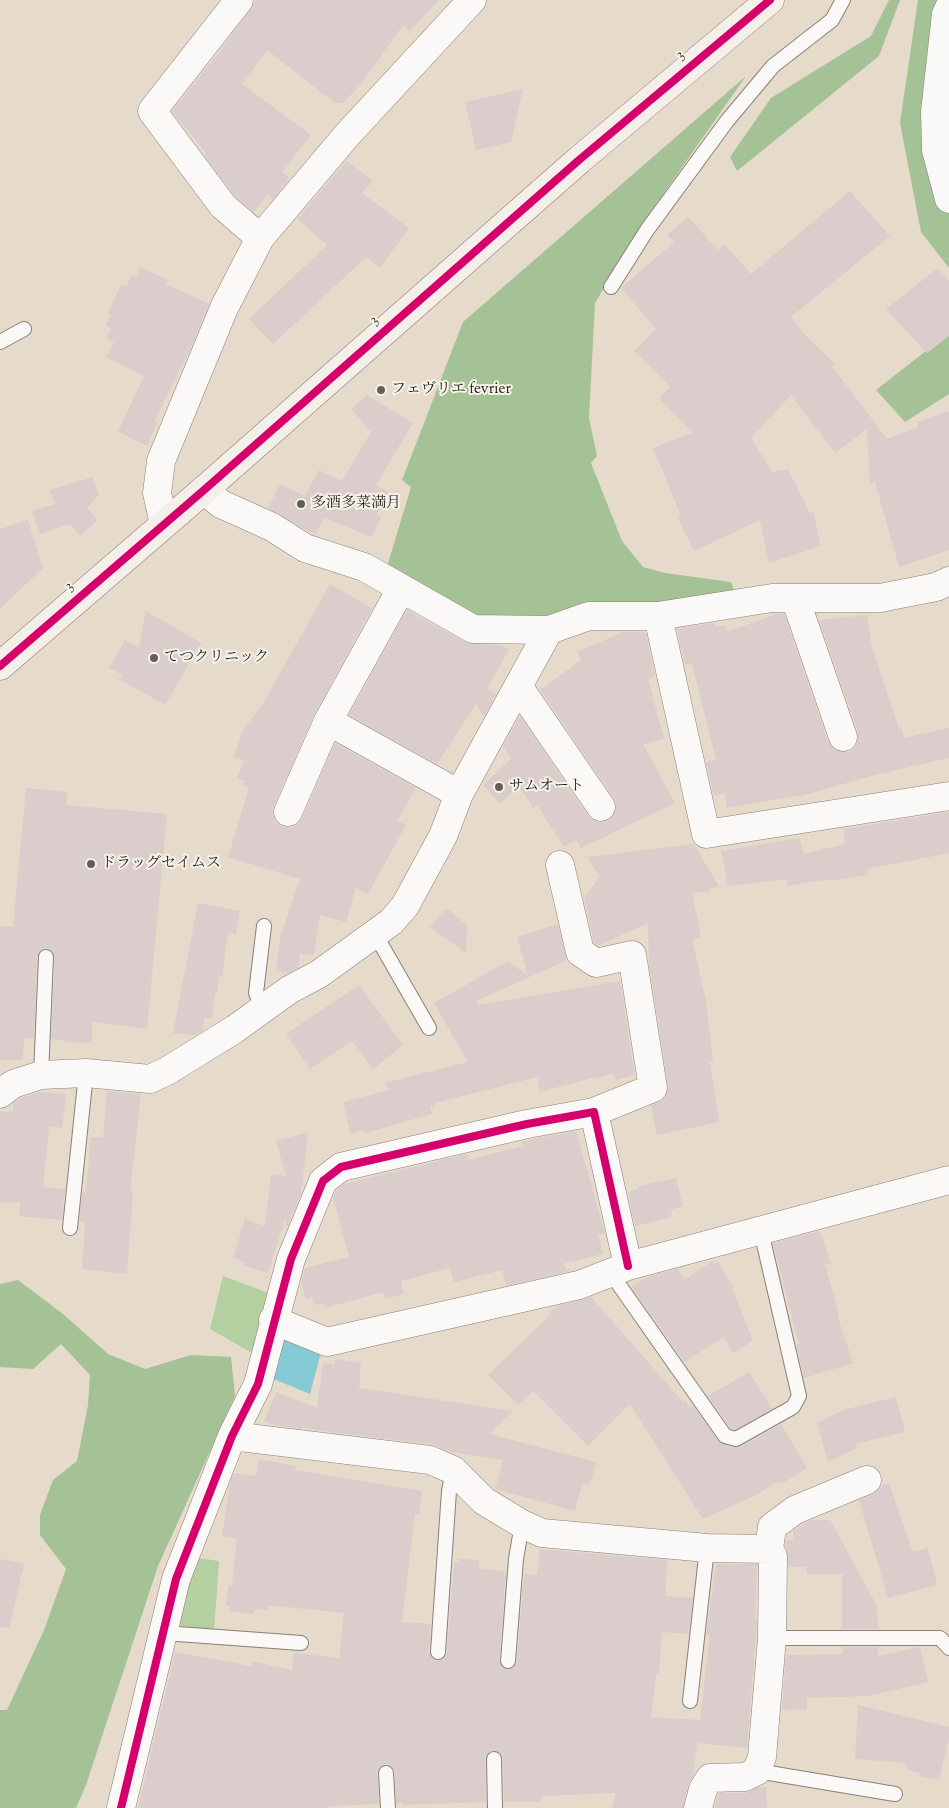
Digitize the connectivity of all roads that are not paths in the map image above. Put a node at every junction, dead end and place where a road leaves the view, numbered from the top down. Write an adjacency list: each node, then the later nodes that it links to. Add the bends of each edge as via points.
1 (239, 0): 7 (street, via 152,112 223,206)
2 (472, 0): 7 (street, via 348,134)
3 (770, 0): 11 (street, 3, via 578,160)
4 (843, 0): 8 (lane, via 832,20 773,66 727,121 647,230)
5 (949, 8): 6 (street, via 935,112 936,150)
6 (947, 182)
7 (260, 238): 12 (street, via 224,308 161,461 157,493)
8 (611, 287)
9 (24, 329): 10 (lane)
10 (0, 342)
11 (204, 490): 12 (street, 3); 14 (street, via 221,504 272,527 305,548 364,567)
12 (164, 524): 18 (street, 3)
13 (949, 580): 15 (street, via 936,587 880,598)
14 (401, 589): 17 (street, via 473,629); 20 (street)
15 (795, 598): 16 (street, via 772,598); 21 (street)
16 (658, 616): 17 (street, via 589,616); 23 (street, via 706,834)
17 (549, 630): 19 (street)
18 (0, 666)
19 (518, 686): 22 (street); 24 (street)
20 (328, 720): 22 (street); 25 (street)
21 (843, 737)
22 (459, 794): 28 (street, via 443,836 405,906)
23 (949, 796)
24 (601, 807)
25 (288, 812)
26 (560, 866): 35 (street, via 580,952 596,963 632,955 653,1088)
27 (264, 926): 30 (lane, via 256,992)
28 (375, 934): 30 (street, via 319,974); 31 (lane)
29 (46, 957): 33 (lane)
30 (262, 1008): 32 (street, via 235,1029 150,1079)
31 (429, 1028)
32 (86, 1073): 33 (street); 37 (lane)
33 (41, 1075): 34 (street, via 13,1084)
34 (0, 1094)
35 (594, 1112): 39 (street); 40 (street, via 527,1124 341,1167 323,1181 291,1259)
36 (949, 1180): 38 (street)
37 (70, 1228)
38 (761, 1231): 39 (street); 39 (lane, via 799,1396 793,1407 736,1439 726,1436)
39 (619, 1269): 40 (street, via 579,1285 327,1342)
40 (273, 1320): 41 (street, via 258,1384)
41 (232, 1436): 42 (street, via 430,1460); 47 (street, via 176,1579)
42 (453, 1470): 44 (street, via 484,1501); 51 (lane)
43 (867, 1480): 46 (street, via 795,1510 772,1527)
44 (522, 1524): 45 (street, via 542,1533); 52 (lane)
45 (707, 1548): 46 (street); 53 (lane)
46 (769, 1550): 48 (street, via 773,1556)
47 (164, 1633): 49 (lane); 58 (street)
48 (772, 1638): 50 (lane, via 940,1638); 55 (street, via 762,1757)
49 (301, 1643)
50 (949, 1648)
51 (438, 1652)
52 (508, 1661)
53 (690, 1701)
54 (494, 1759): 60 (lane)
55 (757, 1771): 57 (lane); 61 (street, via 745,1777 710,1778 703,1788)
56 (386, 1772): 59 (lane)
57 (895, 1794)
58 (120, 1808)
59 (388, 1808)
60 (495, 1808)
61 (698, 1808)

